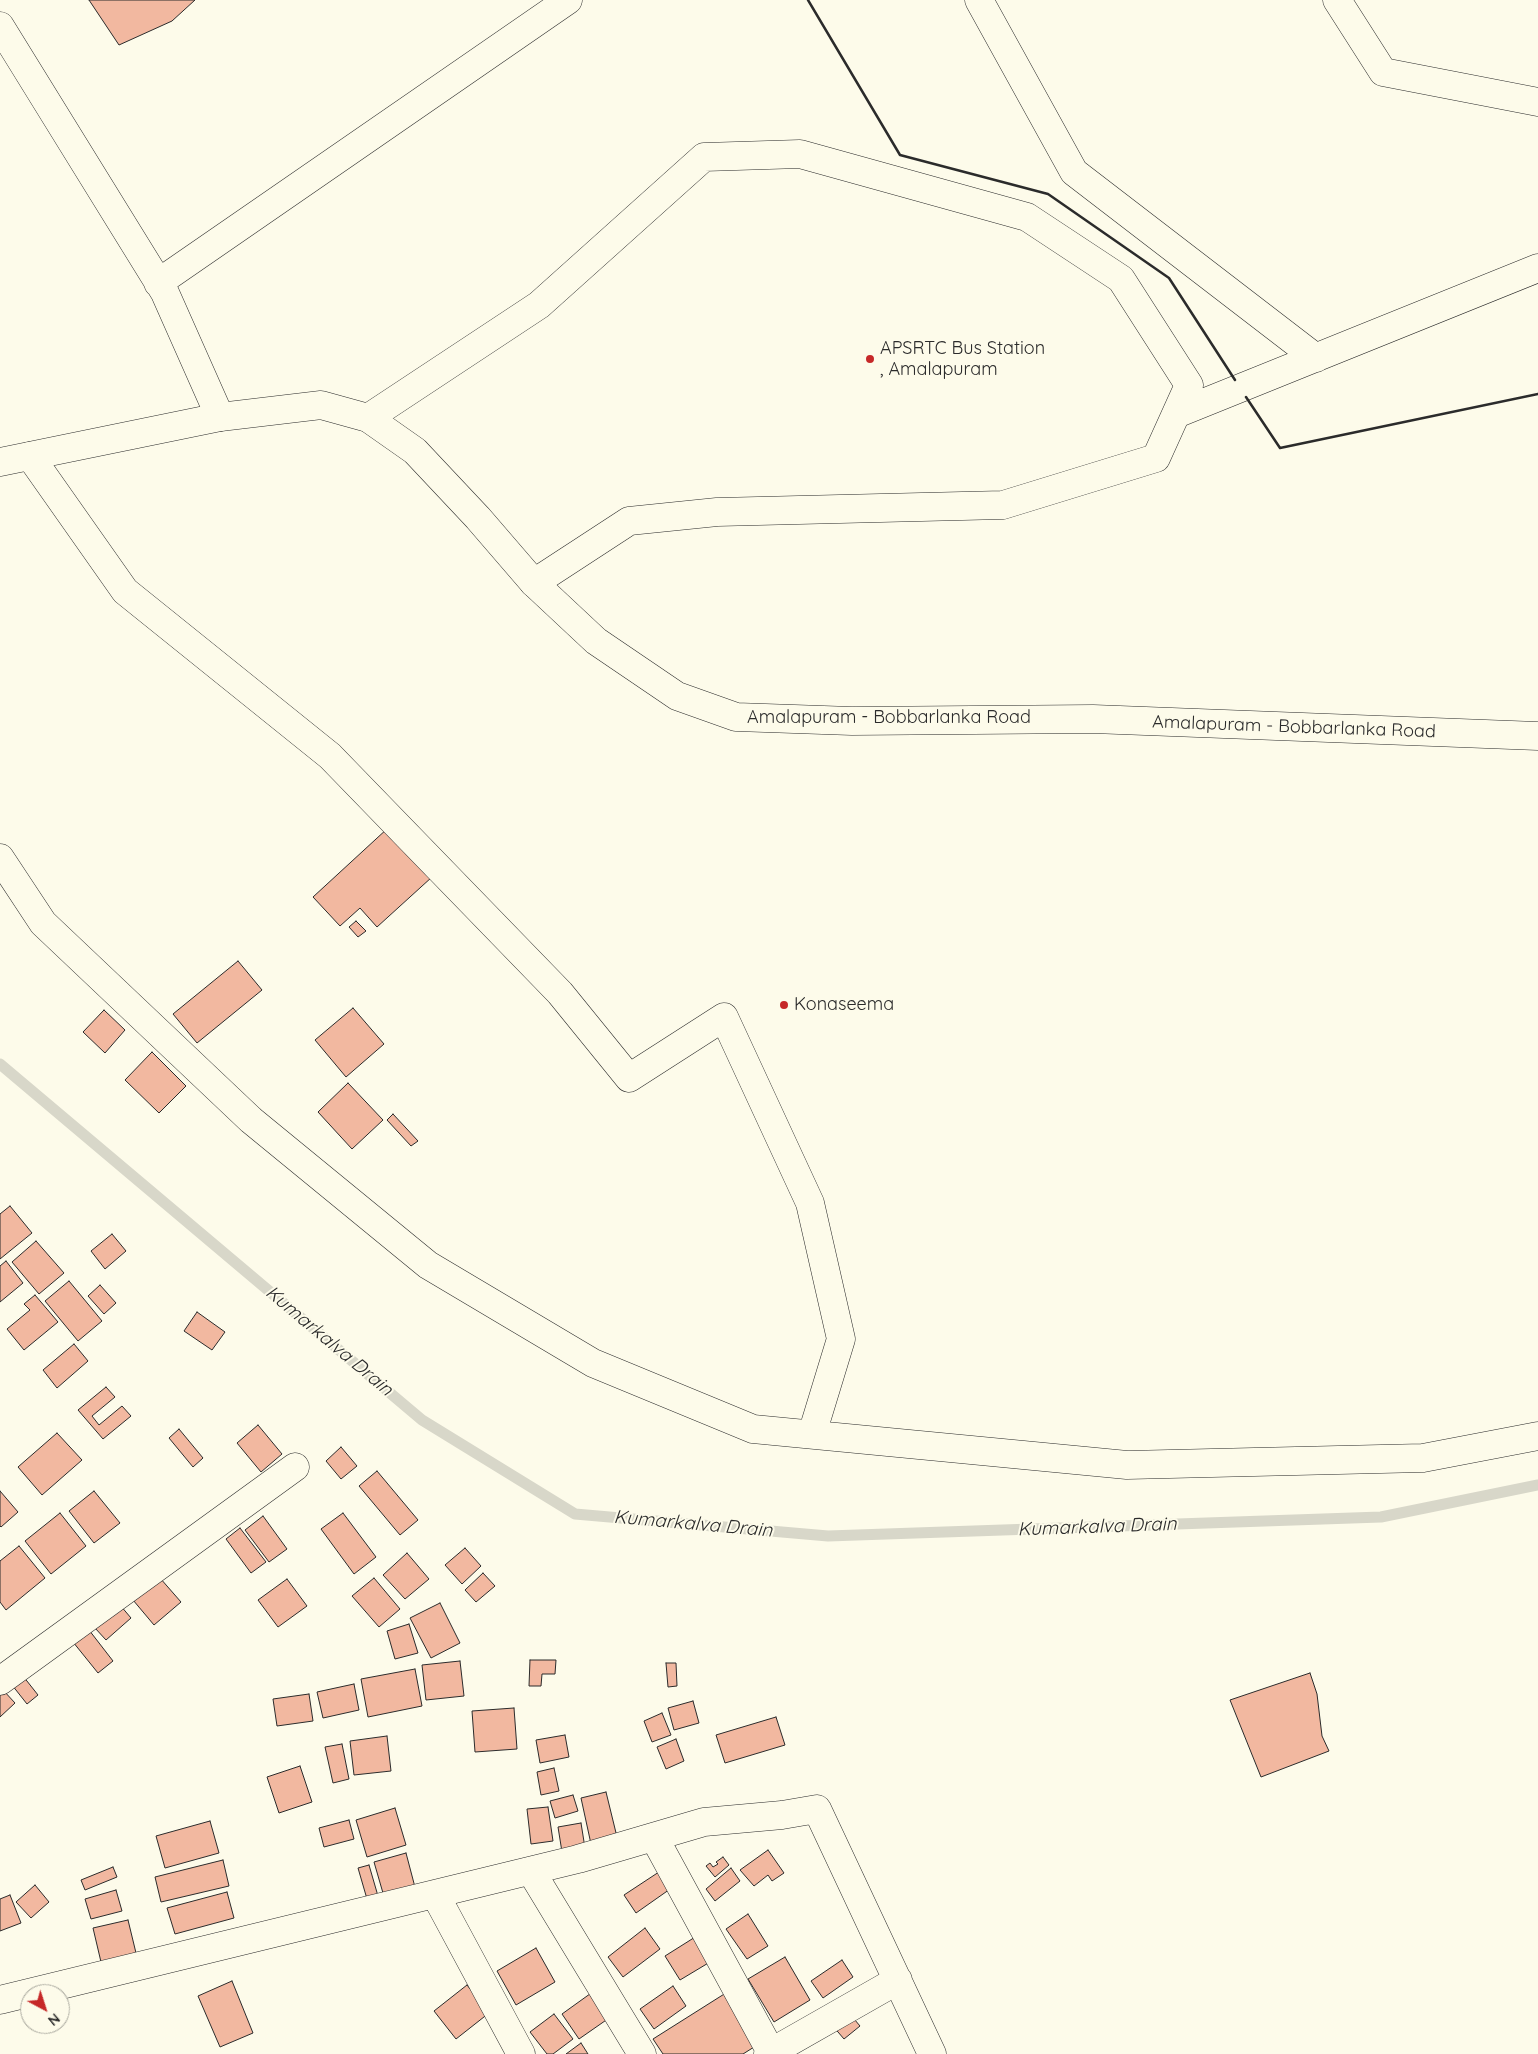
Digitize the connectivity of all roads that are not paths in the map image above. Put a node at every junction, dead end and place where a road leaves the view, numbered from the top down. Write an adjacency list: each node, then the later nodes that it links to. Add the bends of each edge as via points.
1 (568, 0): 7 (main road)
2 (979, 0): 8 (main road, via 1074,172)
3 (1337, 0): 5 (main road, via 1383,72)
4 (0, 26): 7 (main road)
5 (1538, 102)
6 (1538, 268): 8 (main road)
7 (158, 283): 10 (main road)
8 (1316, 358): 9 (main road)
9 (1176, 414): 11 (main road, via 1189,385 1120,279 1027,217 800,154 704,157 539,305); 14 (main road, via 1156,458 1003,505 717,512 629,521)
10 (220, 417): 11 (main road, Amalapuram - Bobbarlanka Road, via 321,405); 12 (main road, Amalapuram - Bobbarlanka Road)
11 (368, 418): 14 (main road, Amalapuram - Bobbarlanka Road, via 415,451)
12 (30, 456): 13 (main road, Amalapuram - Bobbarlanka Road); 17 (main road, via 125,591 330,756 560,993 629,1078 724,1017 810,1203 841,1339)
13 (0, 462)
14 (534, 583): 15 (main road, Amalapuram - Bobbarlanka Road, via 596,641 677,696 736,717 852,721 1093,719)
15 (1538, 736)
16 (0, 858): 17 (main road, via 50,930 251,1120 428,1265 593,1363 753,1428)
17 (812, 1434): 18 (main road, via 1127,1465 1424,1458)
18 (1538, 1436)
19 (295, 1467): 20 (main road)
20 (0, 1681)
21 (654, 1837): 22 (main road); 24 (main road, via 704,1822 817,1809); 26 (main road)
22 (531, 1870): 23 (main road); 28 (main road)
23 (435, 1894): 25 (main road); 27 (main road)
24 (898, 1980): 26 (main road); 29 (main road)
25 (0, 2000)
26 (771, 2053)
27 (521, 2054)
28 (642, 2054)
29 (932, 2054)

